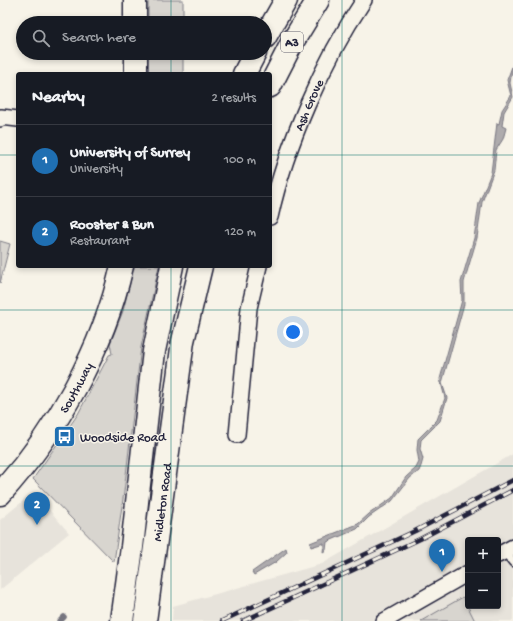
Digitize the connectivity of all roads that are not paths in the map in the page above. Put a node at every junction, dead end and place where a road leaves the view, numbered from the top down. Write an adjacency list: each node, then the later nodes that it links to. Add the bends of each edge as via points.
1 (135, 0): 5 (main road)
2 (286, 0): 6 (main road, A3)
3 (318, 0): 11 (main road, A3)
4 (364, 0): 14 (street, Ash Grove, via 346,26 301,120)
5 (135, 16)
6 (272, 25)
7 (136, 60): 9 (main road)
8 (251, 60): 10 (main road)
9 (136, 72)
10 (245, 72)
11 (272, 82)
12 (0, 117): 13 (street)
13 (16, 119)
14 (272, 208)
15 (121, 268): 20 (main road, Southway, via 107,318 79,380 43,440)
16 (172, 268): 22 (main road, Midleton Road, via 154,351)
17 (201, 268): 23 (main road, Midleton Road, via 183,341)
18 (259, 268): 19 (street, via 250,308)
19 (237, 435)
20 (0, 494)
21 (465, 575): 24 (street)
22 (122, 621)
23 (145, 621)
24 (384, 621)

